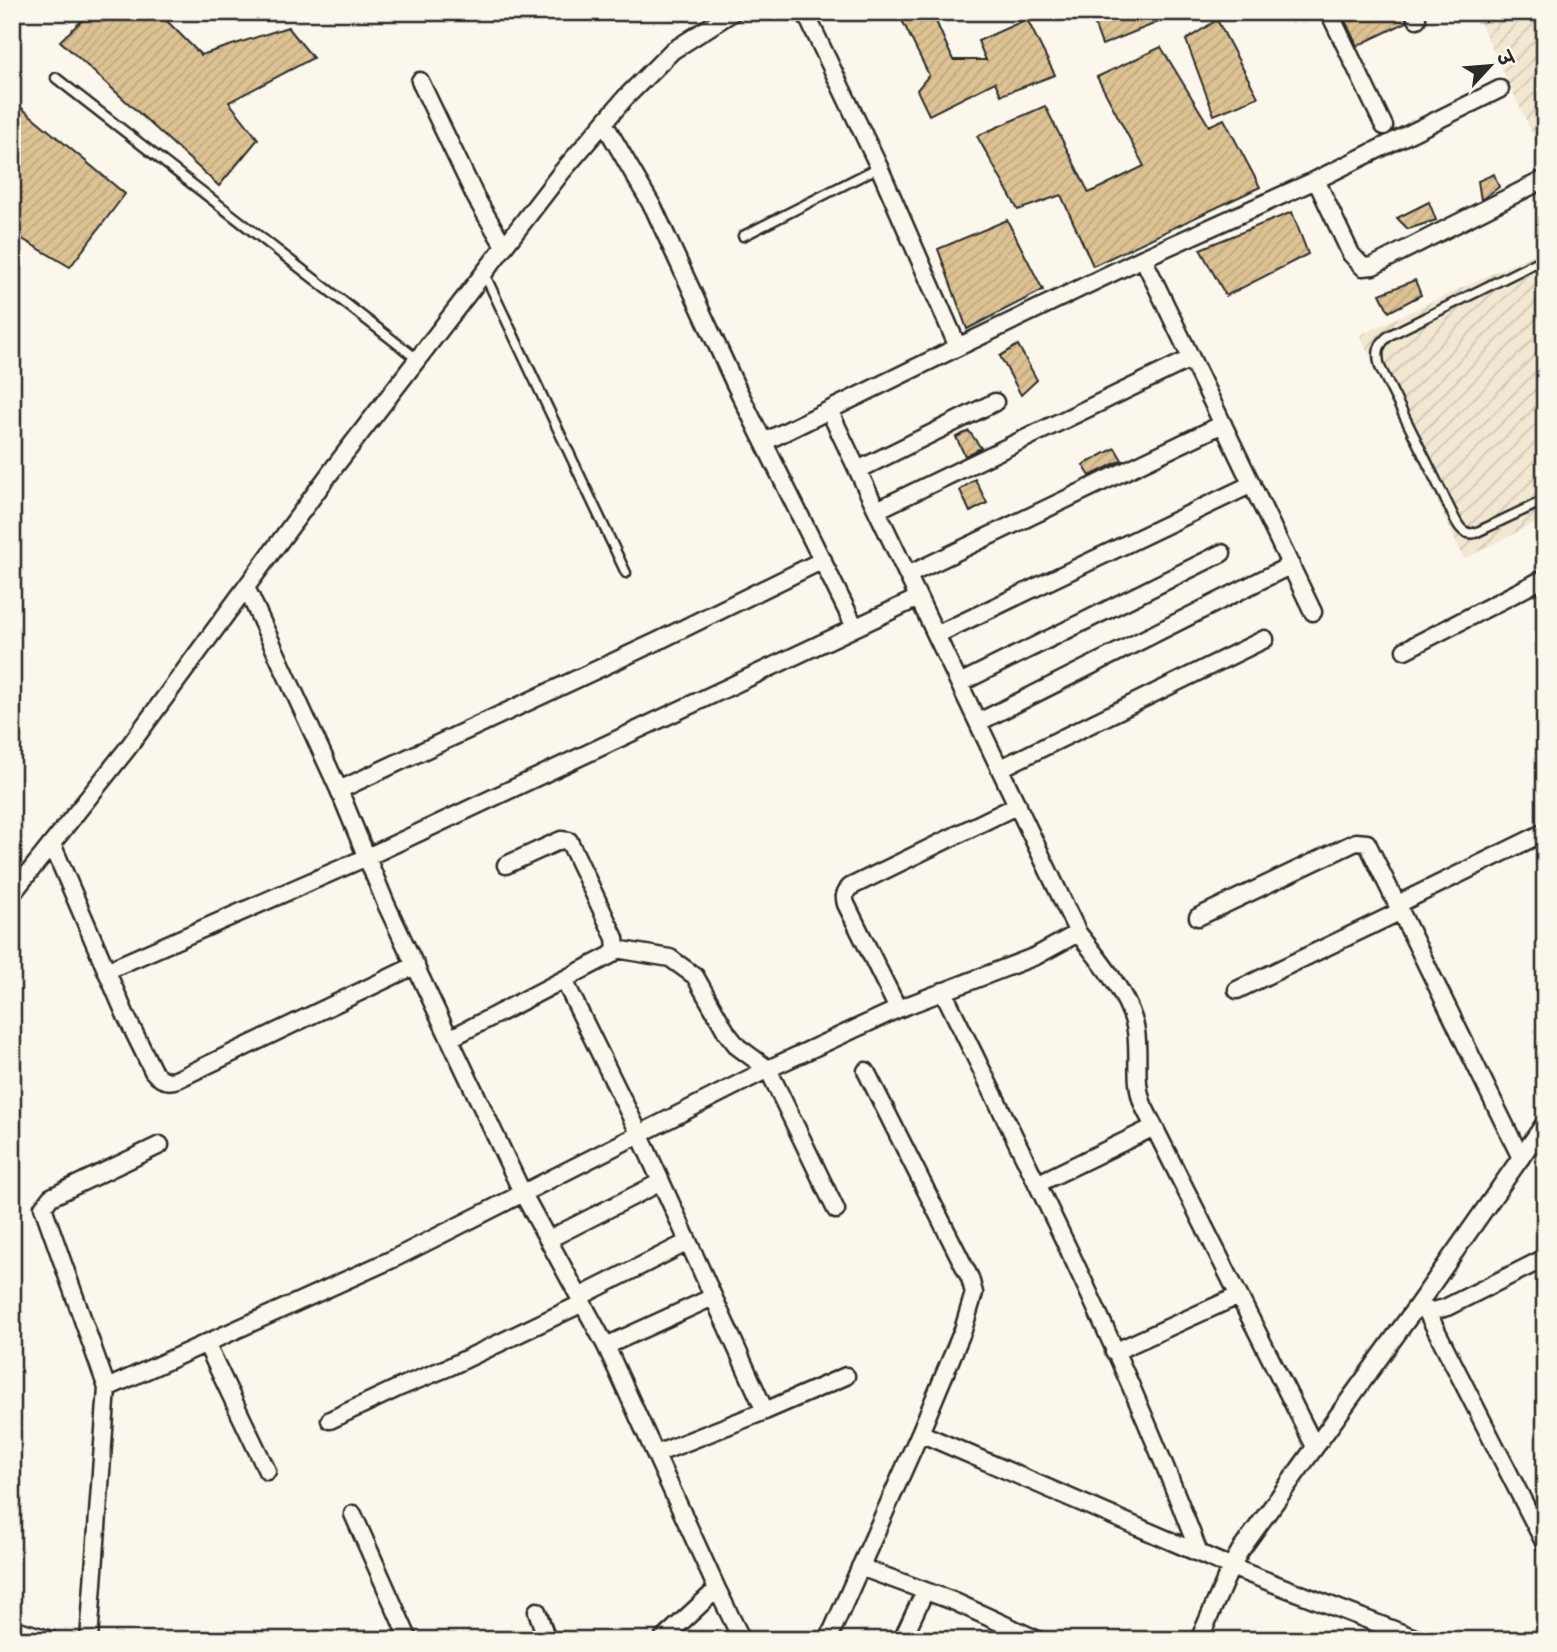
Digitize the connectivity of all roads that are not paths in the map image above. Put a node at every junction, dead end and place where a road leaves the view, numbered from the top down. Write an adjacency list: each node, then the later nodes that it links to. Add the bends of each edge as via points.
1 (733, 12): 7 (street, via 672,51)
2 (805, 12): 9 (street)
3 (1329, 12): 8 (street)
4 (56, 78): 18 (lane)
5 (420, 81): 13 (street)
6 (1500, 89): 11 (street)
7 (604, 123): 13 (street); 23 (street, via 650,201)
8 (1384, 126)
9 (879, 167): 12 (lane); 17 (street)
10 (1545, 179): 11 (street, via 1369,267 1357,263 1351,254)
11 (1316, 180): 14 (street)
12 (743, 236)
13 (504, 246): 16 (street)
14 (1143, 258): 17 (street); 19 (street)
15 (1545, 258): 26 (lane, via 1390,335 1378,347 1377,357 1464,531 1475,533)
16 (484, 273): 18 (street); 31 (lane)
17 (958, 346): 21 (street)
18 (417, 359): 34 (street)
19 (1190, 359): 22 (street); 27 (street)
20 (995, 402): 24 (street)
21 (829, 410): 23 (street); 24 (street)
22 (1223, 424): 25 (street); 32 (street)
23 (765, 442): 29 (street)
24 (858, 470): 27 (street)
25 (1252, 484): 30 (street); 38 (street)
26 (1545, 500)
27 (877, 510): 32 (street)
28 (1222, 553): 41 (street)
29 (823, 560): 37 (street); 44 (street)
30 (1291, 565): 36 (street); 42 (street)
31 (626, 573)
32 (908, 575): 35 (street)
33 (1545, 578): 40 (street)
34 (246, 587): 44 (street); 47 (street)
35 (918, 597): 37 (street); 38 (street)
36 (1313, 612)
37 (855, 627): 48 (street)
38 (936, 635): 41 (street)
39 (1265, 639): 43 (street)
40 (1405, 650)
41 (960, 683): 42 (street)
42 (979, 722): 43 (street)
43 (1001, 768): 45 (street)
44 (339, 790): 48 (street)
45 (1018, 805): 53 (street); 60 (street, via 846,891 846,904)
46 (1545, 832): 51 (street)
47 (52, 844): 50 (street); 56 (street)
48 (367, 857): 55 (street); 56 (street)
49 (506, 865): 54 (street, via 561,840 569,841)
50 (12, 894)
51 (1400, 908): 52 (street, via 1371,849 1362,841); 58 (street); 68 (street)
52 (1198, 917)
53 (1078, 933): 59 (street, via 1021,962); 65 (street, via 1132,1017 1139,1095)
54 (616, 949): 57 (street); 62 (street, via 652,953 682,964 700,982 738,1047)
55 (416, 965): 56 (street, via 172,1081 153,1071); 61 (street)
56 (106, 971)
57 (564, 980): 61 (street); 66 (street)
58 (1237, 990)
59 (943, 991): 60 (street); 70 (street)
60 (898, 1009): 62 (street)
61 (451, 1038): 71 (street)
62 (768, 1069): 66 (street); 72 (street)
63 (866, 1071): 87 (street, via 974,1286 971,1307)
64 (1545, 1123): 68 (street)
65 (1153, 1127): 70 (street); 76 (street)
66 (639, 1133): 69 (street); 71 (street)
67 (160, 1145): 84 (street, via 51,1197 43,1207)
68 (1521, 1158): 79 (street)
69 (661, 1182): 73 (street); 74 (street)
70 (1038, 1184): 82 (street)
71 (522, 1192): 73 (street); 80 (street, via 406,1253)
72 (836, 1210)
73 (549, 1239): 78 (street)
74 (688, 1242): 77 (street); 78 (street)
75 (1545, 1258): 79 (street, via 1447,1307)
76 (1238, 1296): 82 (street); 88 (street)
77 (713, 1297): 81 (street); 85 (street)
78 (581, 1300): 81 (street); 86 (street, via 449,1367)
79 (1422, 1308): 88 (street); 92 (street)
80 (206, 1343): 84 (street); 90 (street)
81 (606, 1346): 89 (street)
82 (1115, 1352): 93 (street)
83 (846, 1376): 85 (street)
84 (107, 1388): 101 (street)
85 (765, 1411): 89 (street)
86 (330, 1420)
87 (920, 1433): 93 (street); 94 (street)
88 (1315, 1447): 95 (street)
89 (656, 1454): 96 (street)
90 (267, 1471)
91 (353, 1514): 102 (street)
92 (1545, 1544)
93 (1199, 1553): 95 (street)
94 (860, 1567): 97 (street); 106 (street)
95 (1231, 1567): 109 (street); 110 (street)
96 (716, 1589): 104 (street); 105 (street)
97 (925, 1591): 107 (street); 108 (street)
98 (537, 1611): 103 (street)
99 (12, 1628): 100 (street)
100 (51, 1640)
101 (89, 1640)
102 (409, 1640)
103 (547, 1640)
104 (662, 1640)
105 (742, 1640)
106 (828, 1640)
107 (902, 1640)
108 (1038, 1640)
109 (1199, 1640)
110 (1420, 1640)

